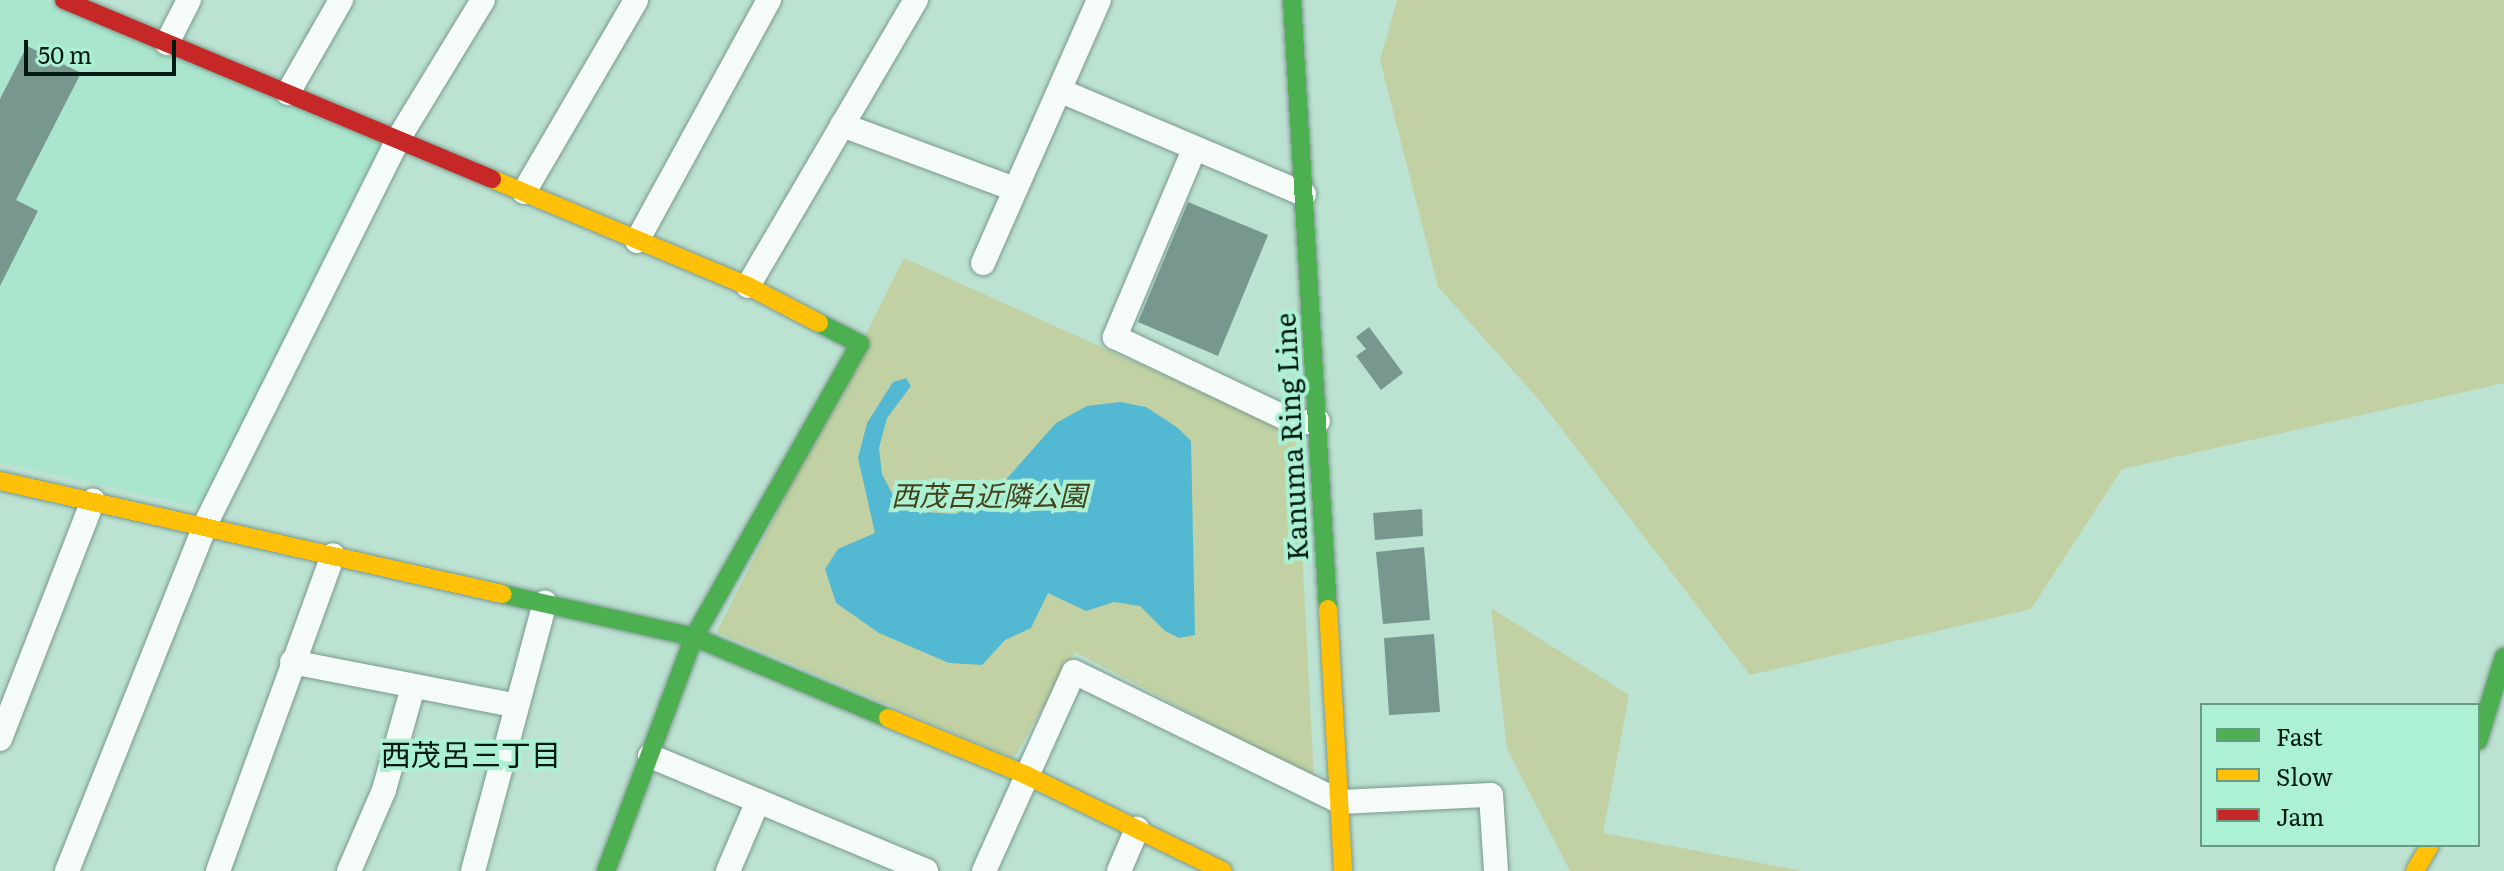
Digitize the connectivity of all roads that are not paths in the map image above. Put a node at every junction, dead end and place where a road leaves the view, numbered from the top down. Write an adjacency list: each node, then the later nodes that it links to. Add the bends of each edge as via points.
1 (64, 0): 10 (street)
2 (189, 0): 10 (street)
3 (341, 0): 12 (street)
4 (483, 0): 14 (street)
5 (636, 0): 17 (street)
6 (769, 0): 19 (street)
7 (916, 0): 13 (street)
8 (1099, 0): 11 (street)
9 (1292, 0): 18 (street, Kanuma Ring Line)
10 (167, 43): 12 (street)
11 (1061, 91): 15 (street); 16 (street)
12 (288, 93): 14 (street)
13 (842, 125): 16 (street); 21 (street)
14 (400, 136): 17 (street); 25 (street)
15 (1193, 152): 18 (street); 22 (street, via 1115,337 1296,423)
16 (1014, 189): 20 (street)
17 (524, 192): 19 (street)
18 (1304, 194): 22 (street, Kanuma Ring Line)
19 (637, 241): 21 (street)
20 (983, 263)
21 (748, 286): 28 (street, via 860,344)
22 (1318, 421): 38 (street, Kanuma Ring Line)
23 (0, 481): 24 (street)
24 (93, 500): 25 (street); 34 (street)
25 (206, 523): 26 (street); 43 (street)
26 (333, 555): 27 (street); 30 (street)
27 (545, 603): 28 (street); 32 (street)
28 (694, 637): 35 (street); 36 (street)
29 (2504, 657): 33 (street)
30 (292, 662): 31 (street); 44 (street)
31 (413, 687): 32 (street); 45 (street, via 384,790)
32 (513, 705): 46 (street)
33 (2480, 735)
34 (0, 739)
35 (650, 756): 37 (street); 47 (street)
36 (1026, 775): 38 (street, via 1074,672); 39 (street); 50 (street)
37 (758, 801): 41 (street); 48 (street)
38 (1340, 802): 53 (street, Kanuma Ring Line); 54 (street, via 1491,795)
39 (1137, 829): 42 (street); 51 (street)
40 (2429, 847): 55 (street)
41 (866, 860): 49 (street)
42 (1185, 862): 52 (street)
43 (67, 871)
44 (218, 871)
45 (349, 871)
46 (473, 871)
47 (606, 871)
48 (728, 871)
49 (926, 871)
50 (984, 871)
51 (1119, 871)
52 (1223, 871)
53 (1343, 871)
54 (1496, 871)
55 (2415, 871)

